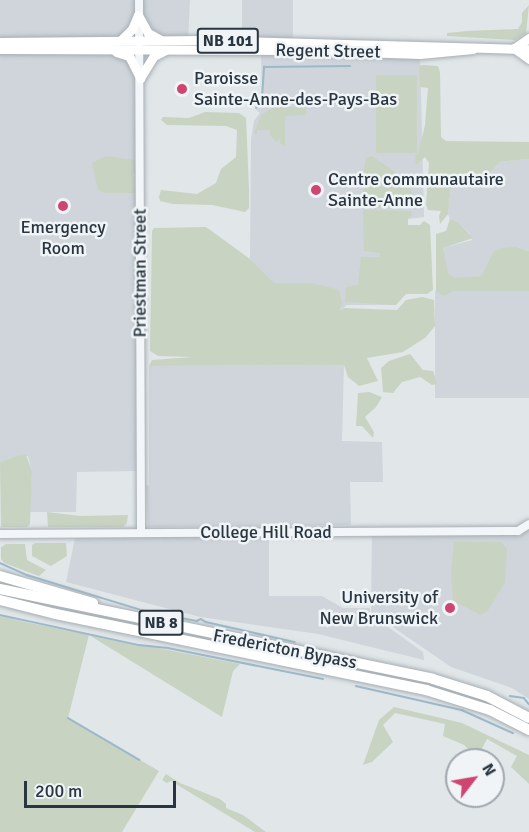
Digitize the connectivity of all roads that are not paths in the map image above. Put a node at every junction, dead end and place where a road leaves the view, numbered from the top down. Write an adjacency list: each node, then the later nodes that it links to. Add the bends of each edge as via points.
1 (139, 0): 2 (street, Priestman Street)
2 (138, 15): 4 (main road); 7 (street, Priestman Street); 8 (main road, via 148,33)
3 (529, 38): 11 (main road)
4 (121, 40): 5 (main road, Regent Street / NB 101); 7 (main road, Regent Street / NB 101)
5 (0, 42)
6 (315, 43): 8 (main road, Regent Street / NB 101); 9 (main road, Regent Street / NB 101); 15 (main road)
7 (139, 44): 8 (main road, Regent Street / NB 101); 13 (main road, Regent Street / NB 101); 18 (street, Priestman Street)
8 (167, 45): 15 (main road, Regent Street / NB 101); 18 (main road, via 154,56)
9 (401, 45): 10 (main road, Regent Street / NB 101); 16 (main road)
10 (475, 48): 11 (main road, Regent Street / NB 101); 16 (main road, Regent Street / NB 101, via 461,52)
11 (514, 48): 14 (main road, Regent Street / NB 101); 17 (main road)
12 (0, 49): 13 (main road, Regent Street / NB 101)
13 (111, 49): 18 (main road, via 129,56)
14 (529, 49)
15 (298, 50): 16 (main road, Regent Street / NB 101)
16 (388, 52)
17 (529, 59)
18 (140, 78): 20 (street, Priestman Street)
19 (529, 524): 20 (street, College Hill Road, via 518,531)
20 (141, 532): 21 (street, College Hill Road)
21 (0, 534)
22 (0, 576): 25 (highway)
23 (0, 589): 25 (highway, Fredericton Bypass / NB 8)
24 (0, 600): 27 (highway, Fredericton Bypass / NB 8, via 426,690 490,710)
25 (148, 620): 26 (highway, Fredericton Bypass / NB 8, via 433,679 487,696)
26 (529, 718)
27 (529, 730)

